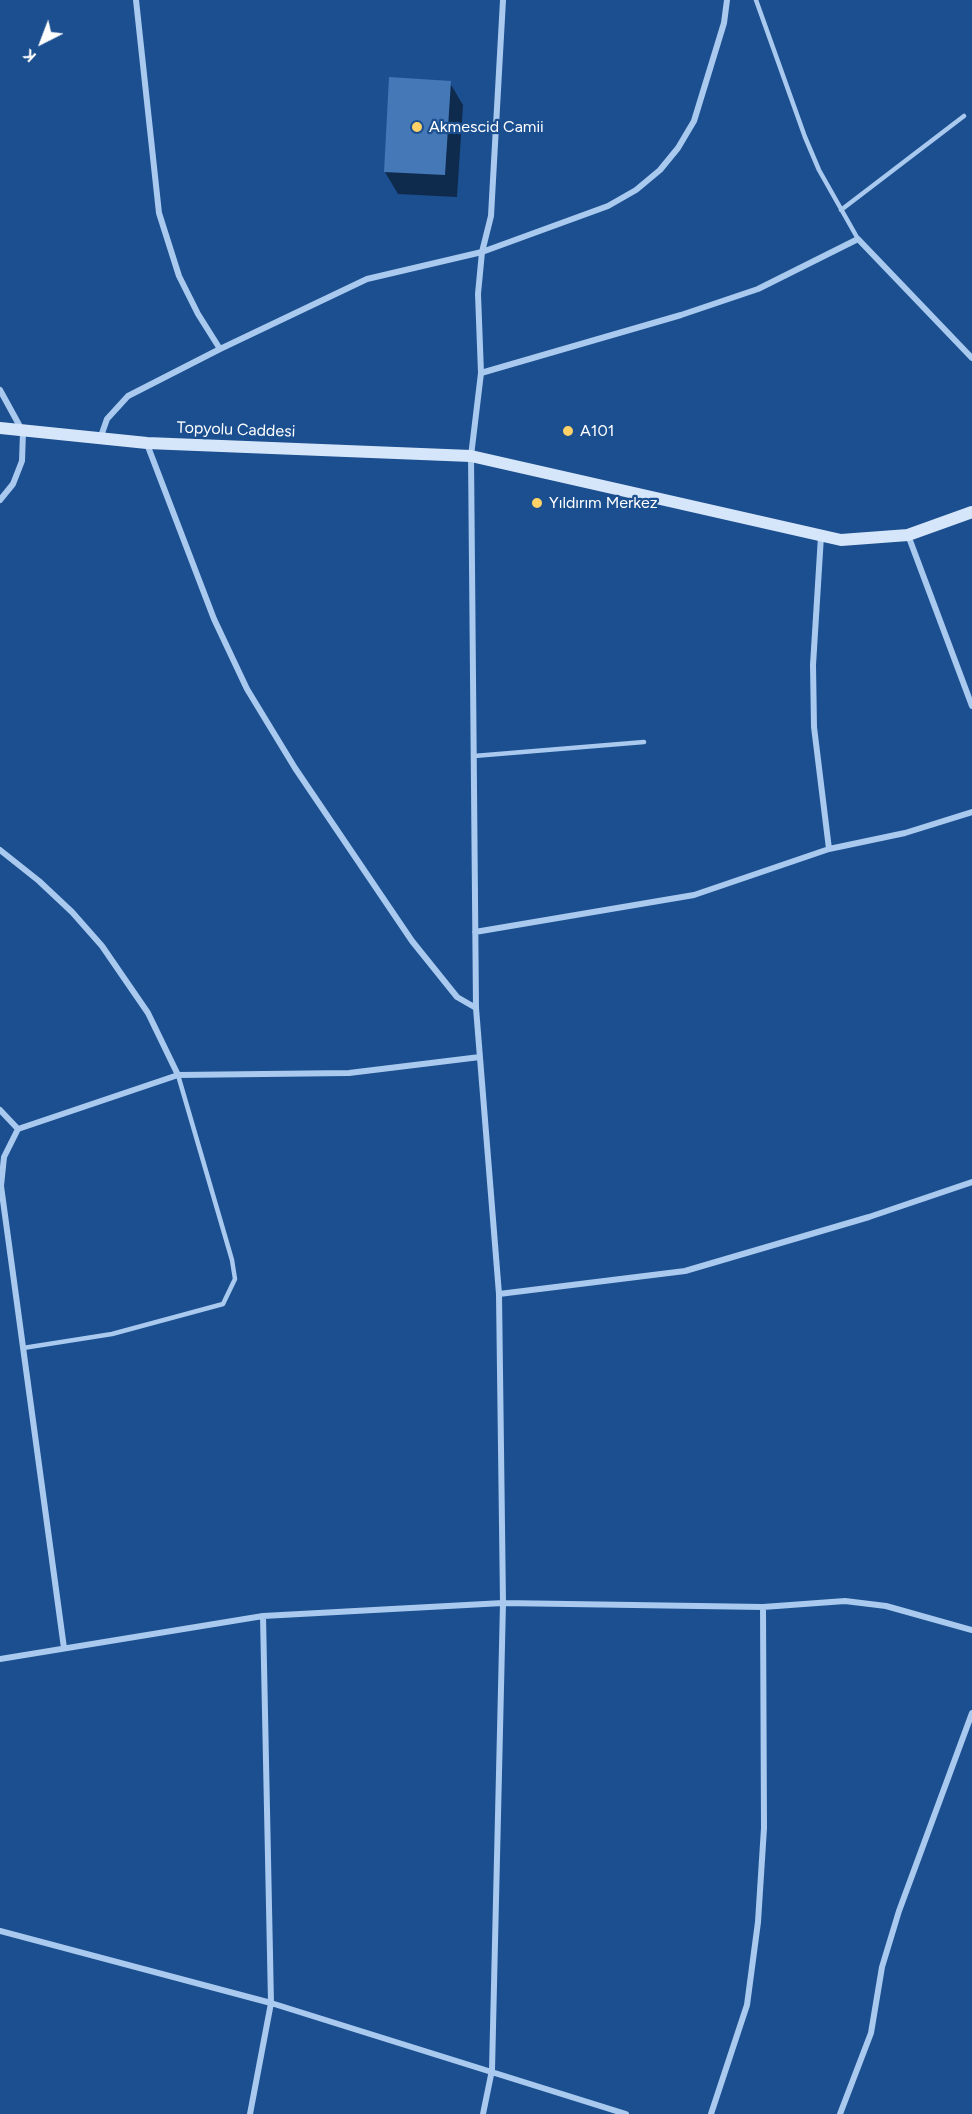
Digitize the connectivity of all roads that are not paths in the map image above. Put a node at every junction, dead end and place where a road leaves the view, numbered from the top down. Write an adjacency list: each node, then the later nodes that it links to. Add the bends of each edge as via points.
1 (136, 0): 9 (street, via 159,213 179,276)
2 (503, 0): 8 (street, via 490,216)
3 (727, 0): 8 (street, via 718,45 694,121 660,170 608,206)
4 (756, 0): 6 (lane, via 805,137)
5 (964, 116): 6 (lane)
6 (842, 210): 7 (lane)
7 (858, 239): 10 (street); 11 (street, via 759,289)
8 (482, 252): 9 (street, via 367,279); 11 (street, via 478,294)
9 (220, 349): 15 (street, via 128,396 107,419)
10 (972, 358)
11 (481, 373): 17 (street)
12 (0, 390): 14 (street)
13 (0, 428): 14 (street, Topyolu Caddesi)
14 (23, 432): 15 (street, Topyolu Caddesi); 18 (street, via 22,461 13,484)
15 (100, 439): 16 (street, Topyolu Caddesi)
16 (147, 443): 17 (street, Topyolu Caddesi); 29 (street, via 214,619 247,689 295,768 412,941 458,997)
17 (471, 456): 21 (street, Topyolu Caddesi); 24 (street)
18 (0, 500)
19 (972, 512): 20 (street, Topyolu Caddesi)
20 (908, 535): 21 (street, Topyolu Caddesi, via 841,540); 22 (street)
21 (821, 536): 26 (street, via 813,665 817,758)
22 (972, 706)
23 (644, 742): 24 (lane)
24 (474, 756): 28 (street)
25 (972, 812): 26 (street)
26 (829, 849): 28 (street, via 694,895)
27 (0, 850): 31 (street, via 39,881 102,946 148,1013)
28 (475, 932): 29 (street)
29 (476, 1008): 30 (street)
30 (480, 1057): 31 (street, via 349,1072); 35 (street)
31 (178, 1075): 33 (street); 36 (lane, via 232,1260 235,1279 223,1304 112,1334)
32 (0, 1110): 33 (street)
33 (18, 1129): 36 (street, via 4,1157 2,1186)
34 (972, 1182): 35 (street, via 685,1271)
35 (499, 1294): 37 (street)
36 (23, 1348): 41 (street)
37 (503, 1603): 38 (street); 39 (street); 46 (street)
38 (763, 1607): 40 (street, via 845,1601 896,1608); 50 (street, via 764,1828 759,1922 747,2005)
39 (263, 1616): 41 (street); 45 (street)
40 (972, 1630)
41 (64, 1648): 42 (street)
42 (0, 1659)
43 (972, 1713): 51 (street, via 899,1911 882,1967 871,2033)
44 (0, 1931): 45 (street)
45 (271, 2003): 46 (street); 47 (street)
46 (492, 2070): 48 (street); 49 (street)
47 (250, 2114)
48 (483, 2114)
49 (626, 2114)
50 (711, 2114)
51 (840, 2114)

